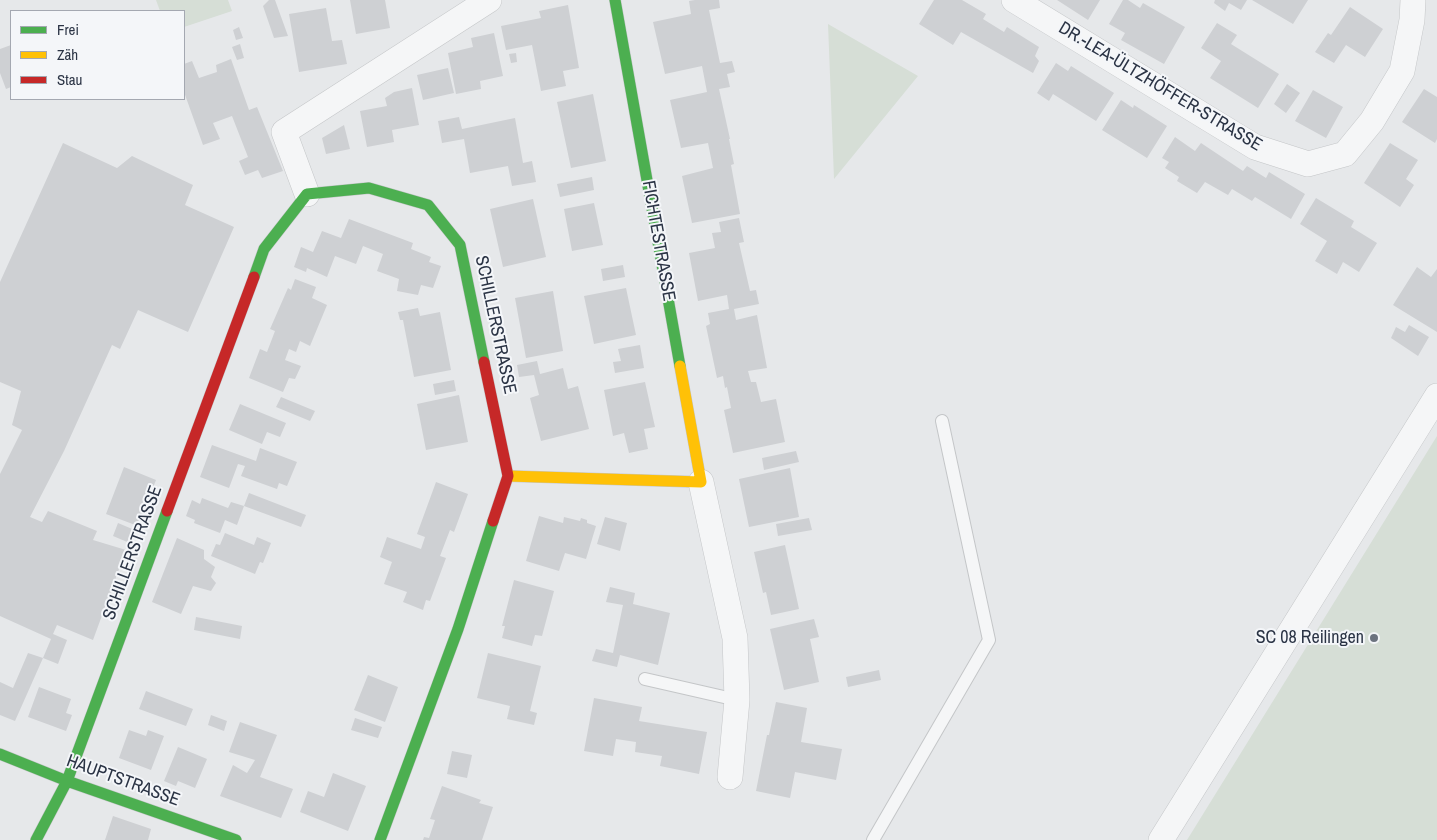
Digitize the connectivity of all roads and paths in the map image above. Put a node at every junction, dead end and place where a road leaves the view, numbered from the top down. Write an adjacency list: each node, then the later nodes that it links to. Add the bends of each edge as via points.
1 (489, 0): 5 (street, via 284,132)
2 (615, 0): 9 (street, FICHTESTRASSE)
3 (1014, 0): 4 (street, DR.-LEA-ÜLTZHÖFFER-STRASSE, via 1255,147 1308,164 1345,154 1372,121 1402,71)
4 (1413, 0)
5 (307, 194): 8 (street, SCHILLERSTRASSE, via 369,188 428,205 460,245); 14 (street, SCHILLERSTRASSE, via 264,250)
6 (1437, 396): 19 (street)
7 (942, 421): 18 (lane, via 989,640)
8 (508, 476): 9 (street); 17 (street, SCHILLERSTRASSE, via 458,629)
9 (700, 482): 11 (street, FICHTESTRASSE, via 735,638)
10 (645, 679): 11 (lane)
11 (737, 700): 13 (street, FICHTESTRASSE)
12 (0, 754): 14 (street, HAUPTSTRASSE)
13 (730, 777)
14 (68, 781): 15 (street, SCHILLERSTRASSE); 16 (street, HAUPTSTRASSE)
15 (36, 840)
16 (236, 840)
17 (380, 840)
18 (873, 840)
19 (1161, 840)

